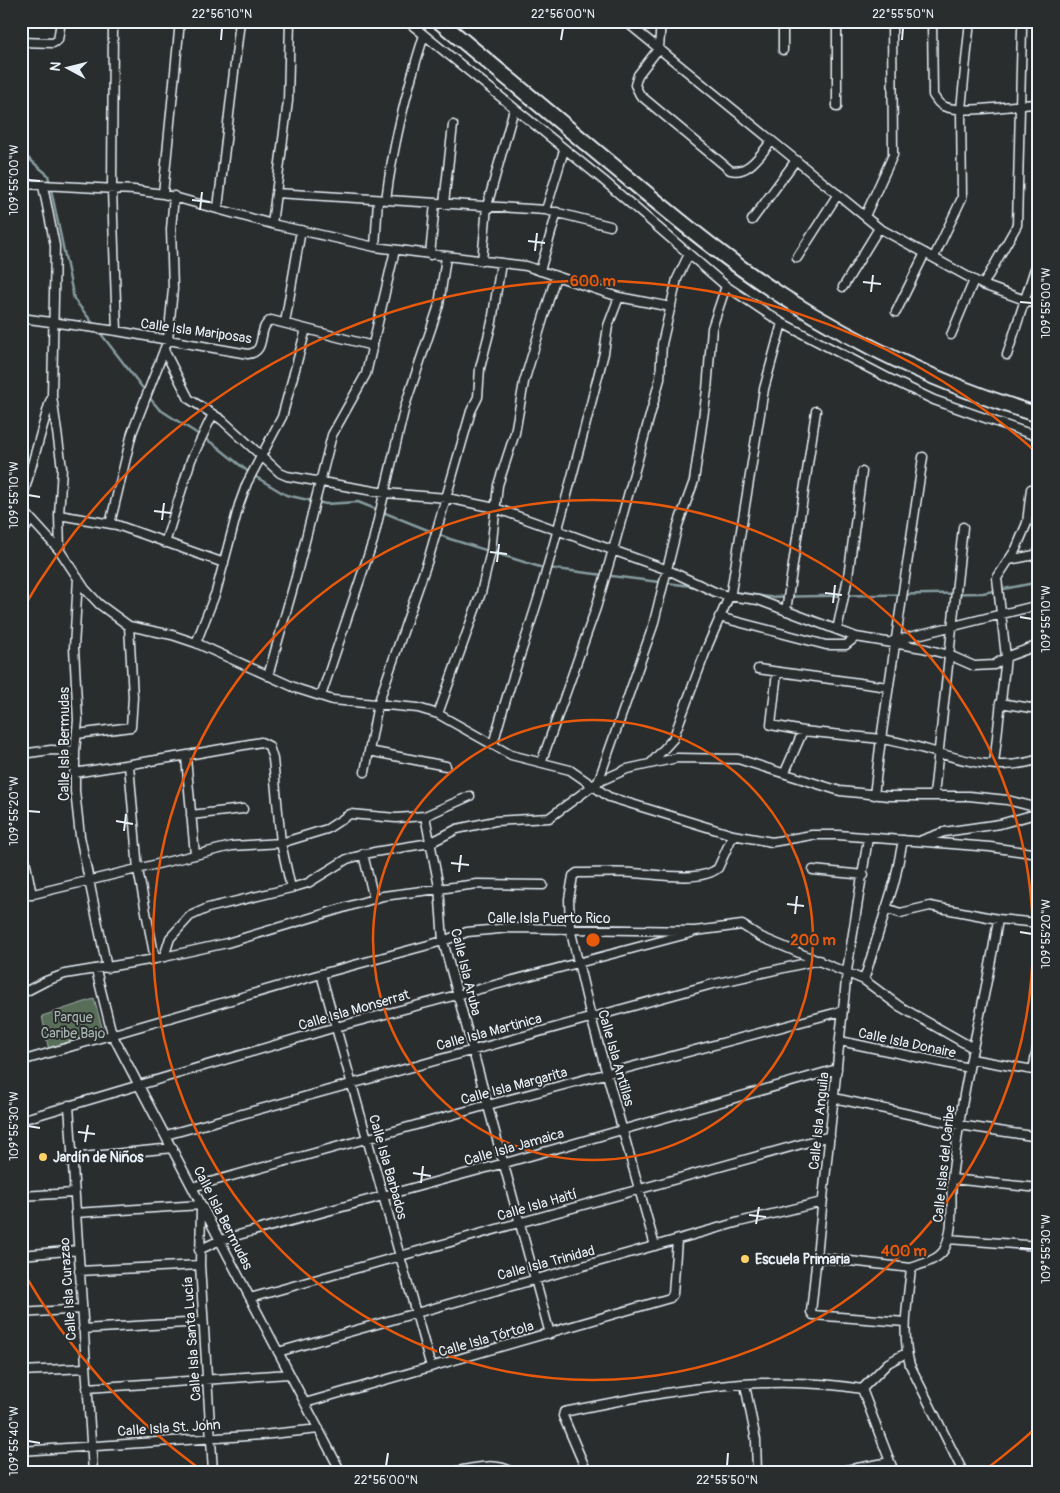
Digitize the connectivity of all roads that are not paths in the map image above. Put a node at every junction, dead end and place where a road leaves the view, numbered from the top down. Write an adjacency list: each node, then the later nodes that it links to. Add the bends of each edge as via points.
1 (61, 21): 17 (street, via 58,40 53,43)
2 (113, 21): 32 (street)
3 (180, 21): 34 (street)
4 (240, 21): 40 (street)
5 (290, 21): 33 (street, via 288,101)
6 (407, 21): 16 (street)
7 (439, 21): 86 (highway, via 688,228 785,298 904,364 989,399)
8 (625, 21): 18 (street)
9 (661, 21): 18 (street)
10 (782, 21): 19 (street)
11 (837, 21): 22 (street)
12 (892, 21): 44 (street, via 893,155)
13 (932, 21): 24 (street, via 933,94 943,106)
14 (970, 21): 24 (street)
15 (1022, 29): 20 (street)
16 (424, 35): 23 (street); 37 (street, via 405,94 397,143)
17 (21, 42)
18 (659, 48): 26 (street); 26 (street, via 634,85 640,94 730,170 739,172 748,168)
19 (783, 50)
20 (1022, 104): 21 (street); 24 (street); 64 (street, via 1017,224)
21 (1039, 104)
22 (837, 107)
23 (514, 109): 27 (street); 39 (street)
24 (961, 109): 57 (street, via 962,198)
25 (453, 125): 38 (street)
26 (772, 141): 28 (street)
27 (564, 150): 42 (street); 54 (street, via 603,180)
28 (796, 160): 35 (street); 45 (street)
29 (21, 166): 30 (street)
30 (24, 184): 31 (street); 41 (street)
31 (43, 186): 32 (street); 73 (street, via 55,246)
32 (112, 190): 34 (street); 77 (street)
33 (276, 193): 37 (street); 46 (street)
34 (163, 194): 36 (street)
35 (838, 194): 44 (street); 58 (street)
36 (174, 196): 40 (street); 79 (street, via 171,230 173,289)
37 (382, 200): 38 (street); 50 (street)
38 (439, 203): 39 (street); 53 (street)
39 (487, 206): 42 (street); 59 (street)
40 (218, 208): 46 (street)
41 (21, 210)
42 (546, 210): 43 (street)
43 (557, 212): 47 (street); 61 (street)
44 (865, 216): 48 (street)
45 (752, 220)
46 (272, 224): 49 (street)
47 (610, 226)
48 (879, 228): 52 (street); 66 (street)
49 (301, 230): 50 (street); 75 (street)
50 (374, 247): 51 (street)
51 (395, 250): 53 (street); 80 (street)
52 (925, 252): 57 (street); 71 (street)
53 (430, 255): 56 (street)
54 (688, 256): 65 (street); 70 (street, via 677,278)
55 (1039, 256): 68 (street)
56 (446, 257): 59 (street); 93 (street, via 439,305 405,406)
57 (934, 257): 63 (street)
58 (797, 258)
59 (482, 261): 60 (street)
60 (500, 264): 61 (street, via 526,266); 94 (street, via 492,322 480,368 478,397 471,411)
61 (540, 271): 62 (street)
62 (556, 276): 67 (street); 97 (street, via 524,382 515,433 498,485)
63 (974, 280): 64 (street); 78 (street)
64 (983, 285): 68 (street)
65 (726, 286): 74 (street); 110 (street, via 712,328 694,481 678,525)
66 (843, 287)
67 (619, 297): 70 (street); 102 (street, via 608,326 604,353)
68 (1025, 300): 69 (street); 82 (street)
69 (1039, 305)
70 (671, 307): 105 (street, via 662,344 660,379)
71 (896, 312)
72 (21, 318): 73 (street, Calle Isla Mariposas)
73 (55, 323): 77 (street, Calle Isla Mariposas); 83 (street)
74 (782, 323): 87 (street, via 934,400); 112 (street, via 764,389)
75 (286, 324): 76 (street, Calle Isla Mariposas); 79 (street, Calle Isla Mariposas, via 266,322 259,350 255,353)
76 (306, 329): 80 (street, Calle Isla Mariposas); 88 (street, via 282,417)
77 (117, 331): 79 (street, Calle Isla Mariposas)
78 (950, 335)
79 (168, 340): 81 (street)
80 (373, 346): 91 (street, via 366,374 332,435)
81 (164, 350): 85 (street, via 190,399); 100 (street, via 132,433)
82 (1008, 356)
83 (52, 396): 95 (street); 98 (street, via 62,468)
84 (816, 411): 114 (street)
85 (213, 414): 88 (street); 104 (street, via 191,460)
86 (1039, 415)
87 (1039, 437)
88 (260, 455): 91 (street, via 280,473); 109 (street, via 239,505)
89 (923, 457): 121 (street)
90 (862, 472): 119 (street, via 848,577)
91 (320, 482): 93 (street); 128 (street)
92 (1031, 489): 108 (street, via 1027,523)
93 (385, 493): 94 (street); 130 (street, via 373,541)
94 (447, 498): 97 (street); 132 (street)
95 (21, 503)
96 (21, 508): 99 (street)
97 (496, 508): 102 (street); 134 (street, via 481,594)
98 (59, 515): 100 (street); 106 (street)
99 (31, 519): 103 (street); 106 (street)
100 (110, 524): 104 (street)
101 (963, 527): 117 (street)
102 (558, 529): 105 (street); 138 (street)
103 (21, 536)
104 (165, 543): 109 (street)
105 (613, 550): 110 (street); 145 (street)
106 (60, 551): 111 (street)
107 (1039, 554): 108 (street)
108 (1009, 560): 115 (street, via 997,578)
109 (224, 563): 122 (street, via 211,608)
110 (668, 570): 112 (street); 153 (street, via 653,626)
111 (78, 578): 118 (street, via 99,604); 136 (street, Calle Isla Bermudas, via 74,648)
112 (728, 596): 114 (street, via 758,600); 116 (street)
113 (1039, 605): 115 (street)
114 (786, 611): 119 (street)
115 (1000, 614): 117 (street); 125 (street)
116 (719, 618): 120 (street, via 826,645 846,645); 146 (street, via 673,739)
117 (953, 625): 121 (street); 124 (street)
118 (129, 626): 122 (street); 136 (street, via 133,697 131,726)
119 (837, 630): 120 (street)
120 (856, 637): 121 (street)
121 (893, 642): 124 (street); 129 (street)
122 (196, 643): 128 (street)
123 (1039, 645): 125 (street)
124 (949, 655): 125 (street, via 983,667 994,665); 141 (street)
125 (1006, 657): 131 (street)
126 (758, 669): 127 (street)
127 (777, 672): 129 (street); 135 (street, via 771,725)
128 (268, 676): 130 (street)
129 (888, 687): 137 (street)
130 (321, 696): 132 (street)
131 (1000, 703): 133 (street, via 1031,708); 147 (street)
132 (378, 704): 134 (street, via 418,708); 140 (street)
133 (1039, 705)
134 (438, 714): 138 (street)
135 (803, 731): 137 (street); 152 (street)
136 (77, 734): 139 (street, Calle Isla Bermudas)
137 (880, 739): 141 (street); 155 (street)
138 (493, 745): 145 (street, via 516,757)
139 (74, 751): 142 (street); 150 (street, Calle Isla Bermudas)
140 (369, 751): 149 (street); 151 (street)
141 (938, 752): 147 (street, via 963,761); 154 (street)
142 (21, 754)
143 (182, 756): 148 (street); 160 (street, via 188,761); 167 (street, via 261,742 269,746)
144 (1039, 759): 147 (street, via 1012,765)
145 (541, 763): 153 (street, via 570,770)
146 (651, 763): 152 (street, via 677,758 738,759); 153 (street, via 627,769)
147 (994, 764)
148 (129, 765): 150 (street); 172 (street)
149 (446, 766)
150 (74, 772): 175 (street, Calle Isla Bermudas)
151 (365, 772)
152 (785, 772): 155 (street, via 840,791)
153 (596, 784): 162 (street, via 609,797 620,801); 168 (street, via 549,818 495,821 457,829)
154 (934, 794): 155 (street); 157 (street, via 1007,800)
155 (874, 795)
156 (470, 796): 161 (street)
157 (1039, 808)
158 (243, 809): 160 (street)
159 (1039, 813): 166 (street, via 1000,824 944,832)
160 (191, 815): 171 (street)
161 (425, 816): 167 (street, via 396,818 350,814 327,829); 168 (street, Calle Isla Aruba)
162 (734, 834): 163 (street, via 772,842 828,834); 185 (street, Calle Isla Antillas, via 718,868 713,871 685,876 577,873 573,876 569,899)
163 (868, 838): 165 (street); 174 (street, Calle Isla Anguila)
164 (21, 839): 179 (street)
165 (903, 840): 166 (street); 182 (street)
166 (920, 841): 170 (street)
167 (281, 843): 171 (street, via 232,846); 178 (street)
168 (430, 843): 169 (street); 177 (street, Calle Isla Aruba)
169 (362, 854): 178 (street); 181 (street)
170 (1039, 854)
171 (195, 855): 172 (street)
172 (138, 870): 175 (street); 189 (street)
173 (813, 870): 174 (street)
174 (864, 875): 194 (street, Calle Isla Anguila)
175 (88, 882): 179 (street); 192 (street, Calle Isla Bermudas)
176 (543, 885): 177 (street, via 505,883)
177 (439, 887): 181 (street); 187 (street, Calle Isla Aruba)
178 (292, 888): 188 (street, via 208,908 190,916 170,938)
179 (32, 895): 180 (street)
180 (21, 897)
181 (374, 899): 188 (street)
182 (886, 908): 183 (street, via 900,913 930,906); 196 (street)
183 (998, 919): 184 (street); 205 (street, Calle Islas del Caribe, via 989,980)
184 (1039, 923)
185 (570, 928): 186 (street, Calle Isla Puerto Rico); 187 (street, Calle Isla Puerto Rico, via 468,932); 191 (street, Calle Isla Antillas)
186 (696, 931): 190 (street, Calle Isla Puerto Rico, via 742,925 761,937); 191 (street, Calle Isla Monserrat)
187 (443, 941): 195 (street, Calle Isla Puerto Rico); 198 (street, Calle Isla Aruba)
188 (164, 958): 189 (street)
189 (155, 959): 192 (street)
190 (820, 960): 194 (street, Calle Isla Puerto Rico); 200 (street, Calle Isla Martinica)
191 (578, 963): 198 (street, Calle Isla Monserrat); 200 (street, Calle Isla Antillas)
192 (107, 968): 193 (street)
193 (96, 970): 197 (street, via 65,974); 202 (street, Calle Isla Bermudas)
194 (847, 971): 196 (street, Calle Isla Puerto Rico); 199 (street, Calle Isla Anguila)
195 (321, 974): 201 (street, Calle Isla Barbados); 202 (street, Calle Isla Puerto Rico)
196 (864, 980): 205 (street, Calle Isla Puerto Rico, via 899,1006)
197 (21, 994)
198 (458, 994): 201 (street, Calle Isla Monserrat); 206 (street, Calle Isla Aruba)
199 (842, 1011): 204 (street, Calle Isla Anguila); 212 (street, Calle Isla Margarita)
200 (591, 1017): 206 (street, Calle Isla Martinica); 212 (street, Calle Isla Antillas)
201 (336, 1027): 213 (street, Calle Isla Barbados); 214 (street, Calle Isla Monserrat)
202 (112, 1034): 208 (street, Calle Isla Puerto Rico); 214 (street, Calle Isla Bermudas)
203 (1039, 1040): 211 (street)
204 (840, 1041): 209 (street, Calle Isla Donaire); 210 (street, Calle Isla Anguila)
205 (973, 1048): 207 (street, Calle Islas del Caribe)
206 (473, 1049): 213 (street, Calle Isla Martinica); 217 (street, Calle Isla Aruba)
207 (971, 1059): 209 (street, Calle Islas del Caribe); 211 (street)
208 (21, 1061)
209 (969, 1068): 219 (street, Calle Islas del Caribe)
210 (837, 1069): 215 (street, Calle Isla Anguila); 220 (street, Calle Isla Jamaica)
211 (1036, 1071)
212 (607, 1074): 217 (street, Calle Isla Margarita); 220 (street, Calle Isla Antillas)
213 (352, 1083): 221 (street, Calle Isla Martinica); 224 (street, Calle Isla Barbados)
214 (140, 1085): 216 (street, Calle Isla Monserrat); 221 (street, Calle Isla Bermudas)
215 (834, 1098): 219 (street); 222 (street, Calle Isla Anguila)
216 (68, 1105): 218 (street, Calle Isla Monserrat); 226 (street, Calle Isla Curazao)
217 (488, 1105): 224 (street, Calle Isla Margarita); 227 (street, Calle Isla Aruba)
218 (21, 1120)
219 (959, 1125): 223 (street); 228 (street, Calle Islas del Caribe)
220 (624, 1129): 227 (street, Calle Isla Jamaica); 231 (street, Calle Isla Antillas)
221 (166, 1135): 225 (street, Calle Isla Bermudas)
222 (830, 1136): 231 (street, Calle Isla Haití); 235 (street, Calle Isla Anguila)
223 (1039, 1137)
224 (367, 1138): 229 (street, Calle Isla Margarita); 233 (street, Calle Isla Barbados)
225 (173, 1148): 226 (street); 229 (street, Calle Isla Bermudas)
226 (72, 1158): 232 (street, Calle Isla Curazao)
227 (505, 1163): 233 (street, Calle Isla Jamaica); 238 (street, Calle Isla Aruba)
228 (952, 1179): 230 (street); 239 (street, Calle Islas del Caribe)
229 (192, 1187): 236 (street, Calle Isla Bermudas)
230 (1039, 1188)
231 (641, 1189): 238 (street, Calle Isla Haití); 242 (street, Calle Isla Antillas)
232 (74, 1193): 234 (street); 237 (street, Calle Isla Curazao)
233 (383, 1195): 240 (street, Calle Isla Jamaica); 247 (street, Calle Isla Barbados)
234 (21, 1196)
235 (822, 1202): 241 (street, Calle Isla Trinidad); 248 (street, Calle Isla Anguila)
236 (201, 1205): 237 (street); 240 (street, Calle Isla Bermudas); 245 (street, Calle Isla Santa Lucía)
237 (76, 1212): 244 (street, Calle Isla Curazao)
238 (522, 1222): 247 (street, Calle Isla Haití); 252 (street, Calle Isla Aruba)
239 (948, 1239): 243 (street); 250 (street, Calle Islas del Caribe, via 936,1258)
240 (220, 1240): 245 (street, Calle Isla Jamaica); 253 (street, Calle Isla Bermudas)
241 (677, 1240): 242 (street, Calle Isla Trinidad); 260 (street, Calle Isla Tórtola, via 672,1297)
242 (655, 1246): 252 (street, Calle Isla Trinidad)
243 (1039, 1246)
244 (78, 1250): 246 (street); 251 (street, Calle Isla Curazao)
245 (199, 1250): 249 (street, Calle Isla Santa Lucía)
246 (21, 1255)
247 (400, 1256): 253 (street, Calle Isla Haití); 255 (street, Calle Isla Barbados)
248 (815, 1257): 250 (street); 258 (street, Calle Isla Anguila, via 811,1314)
249 (200, 1265): 251 (street); 257 (street, Calle Isla Santa Lucía)
250 (911, 1268): 258 (street)
251 (79, 1271): 254 (street, Calle Isla Curazao)
252 (537, 1279): 255 (street, Calle Isla Trinidad); 260 (street, Calle Isla Aruba)
253 (250, 1298): 261 (street, Calle Isla Bermudas)
254 (82, 1309): 256 (street); 259 (street, Calle Isla Curazao)
255 (416, 1311): 261 (street, Calle Isla Trinidad); 263 (street, Calle Isla Barbados)
256 (21, 1313)
257 (204, 1322): 259 (street); 267 (street, Calle Isla Santa Lucía)
258 (905, 1322): 262 (street)
259 (83, 1329): 264 (street, Calle Isla Curazao)
260 (550, 1334): 263 (street, Calle Isla Tórtola)
261 (278, 1352): 266 (street, Calle Isla Bermudas)
262 (906, 1353): 270 (street, via 888,1363); 286 (street)
263 (431, 1367): 271 (street, Calle Isla Tórtola)
264 (86, 1368): 265 (street); 269 (street, Calle Isla Curazao)
265 (21, 1371)
266 (290, 1374): 267 (street); 271 (street, Calle Isla Bermudas)
267 (207, 1381): 269 (street); 273 (street, Calle Isla Santa Lucía)
268 (746, 1385): 270 (street); 282 (street, via 673,1392 564,1412); 283 (street, via 756,1440)
269 (87, 1388): 274 (street, Calle Isla Curazao)
270 (862, 1389): 276 (street)
271 (305, 1404): 272 (street, Calle Isla Bermudas)
272 (319, 1429): 273 (street, Calle Isla St. John); 279 (street, Calle Isla Bermudas)
273 (211, 1438): 274 (street, Calle Isla St. John); 278 (street, Calle Isla Santa Lucía)
274 (91, 1445): 275 (street, Calle Isla St. John); 277 (street, Calle Isla Curazao)
275 (21, 1451)
276 (890, 1462): 284 (street); 285 (street)
277 (93, 1472)
278 (213, 1472)
279 (342, 1472)
280 (451, 1472): 281 (street, via 490,1466 502,1466)
281 (512, 1472)
282 (587, 1472)
283 (757, 1472)
284 (835, 1472)
285 (894, 1472)
286 (963, 1472)

